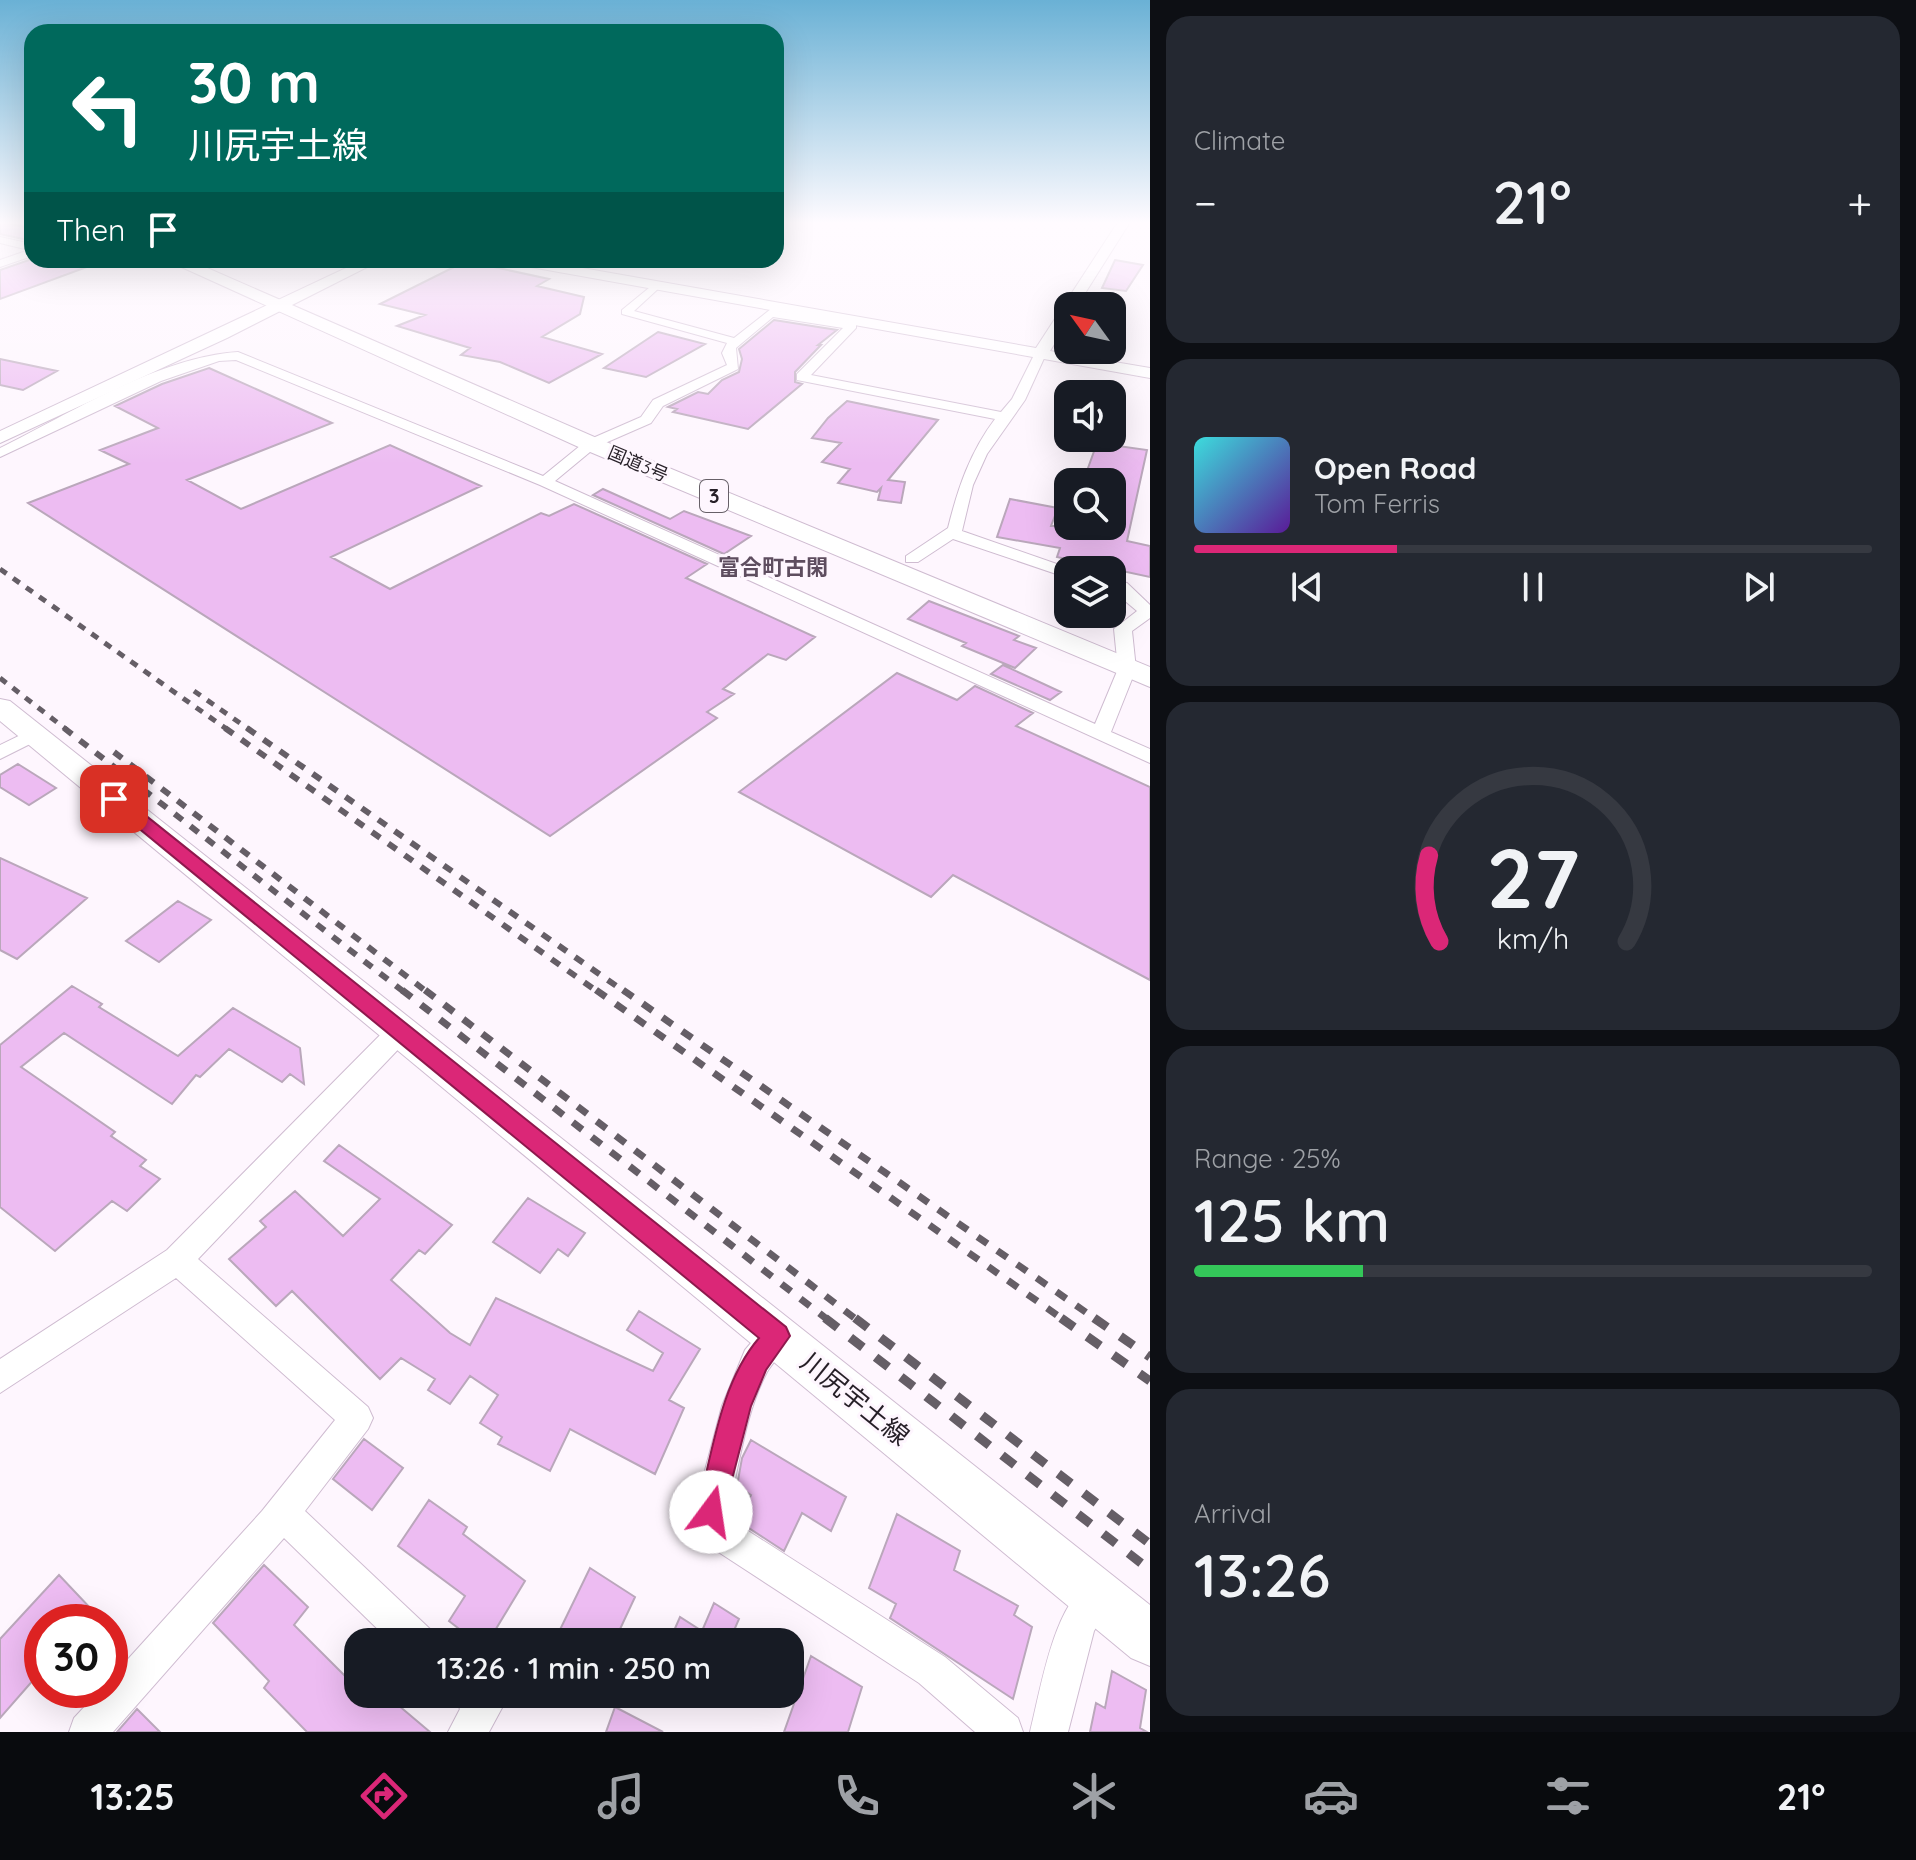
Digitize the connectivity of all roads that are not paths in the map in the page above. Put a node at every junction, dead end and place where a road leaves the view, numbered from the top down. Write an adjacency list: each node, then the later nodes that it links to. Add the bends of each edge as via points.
1 (286, 303): 11 (street)
2 (290, 303): 12 (highway, 国道3号 / 3)
3 (636, 303): 7 (street, via 626,312)
4 (738, 303): 5 (street)
5 (773, 310): 7 (street); 8 (street); 10 (street, via 852,326 802,377)
6 (1054, 332): 8 (street)
7 (736, 342): 12 (street, via 728,353 734,366 664,399 646,420)
8 (1040, 354): 9 (street); 10 (street)
9 (1150, 373)
10 (1004, 417): 15 (street, via 980,454)
11 (0, 438)
12 (601, 440): 14 (street); 16 (highway, 国道3号 / 3); 21 (highway, 国道3号 / 3)
13 (0, 453): 14 (street, via 152,381 228,354)
14 (545, 482): 23 (street)
15 (951, 533): 16 (street); 17 (street)
16 (912, 559): 21 (highway, 国道3号 / 3)
17 (1054, 568)
18 (1126, 591): 19 (street)
19 (1148, 610): 21 (street, via 1123,629)
20 (1150, 656): 21 (highway, 国道3号 / 3)
21 (1134, 664): 23 (street)
22 (0, 707): 24 (main road, 川尻宇土線)
23 (1100, 735): 25 (street)
24 (17, 744): 26 (main road, 川尻宇土線)
25 (1150, 757)
26 (401, 1030): 27 (street); 28 (main road, 川尻宇土線)
27 (177, 1260): 29 (street); 30 (street, via 357,1418)
28 (777, 1336): 31 (main road, 川尻宇土線); 37 (street, via 756,1361 738,1406 711,1512 718,1532 932,1670)
29 (0, 1377)
30 (282, 1512): 32 (street); 35 (street)
31 (1097, 1596): 33 (main road, 川尻宇土線); 38 (street, via 1078,1623)
32 (402, 1628)
33 (1150, 1639)
34 (483, 1708): 36 (street)
35 (88, 1732)
36 (467, 1732)
37 (1004, 1732)
38 (1049, 1732)

